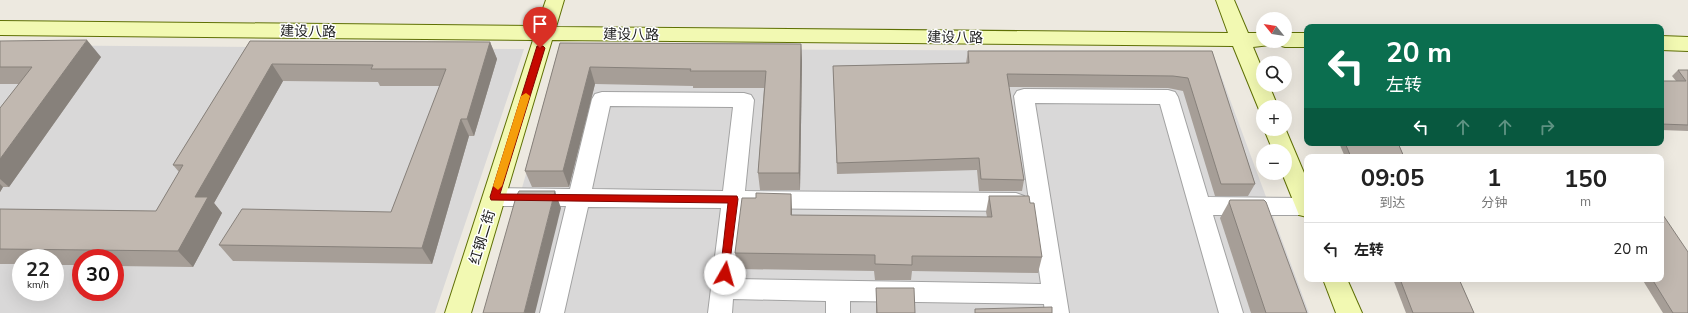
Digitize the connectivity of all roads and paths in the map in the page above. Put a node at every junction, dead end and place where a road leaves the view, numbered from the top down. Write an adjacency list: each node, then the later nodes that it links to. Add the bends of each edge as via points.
1 (555, 0): 4 (main road, 红钢二街)
2 (1224, 0): 5 (main road)
3 (0, 28): 4 (main road, 建设八路)
4 (545, 34): 5 (main road, 建设八路); 13 (main road, 红钢二街)
5 (1240, 40): 6 (main road, 建设八路); 11 (main road)
6 (1256, 40)
7 (1292, 40): 8 (main road)
8 (1304, 40)
9 (1664, 44): 10 (main road)
10 (1688, 44)
11 (1264, 100)
12 (1292, 170): 16 (main road)
13 (494, 197): 14 (street); 24 (main road, 红钢二街)
14 (579, 198): 15 (street); 15 (street, via 602,98 744,100); 25 (street)
15 (734, 199): 17 (street); 21 (street)
16 (1304, 200)
17 (1040, 202): 18 (street, via 1024,96 1168,97); 23 (street)
18 (1200, 206): 19 (street); 27 (street)
19 (1304, 207)
20 (1336, 282): 28 (main road)
21 (723, 289): 22 (street); 26 (street)
22 (838, 302): 23 (street)
23 (1056, 304)
24 (458, 313)
25 (552, 313)
26 (720, 313)
27 (1231, 313)
28 (1349, 313)

